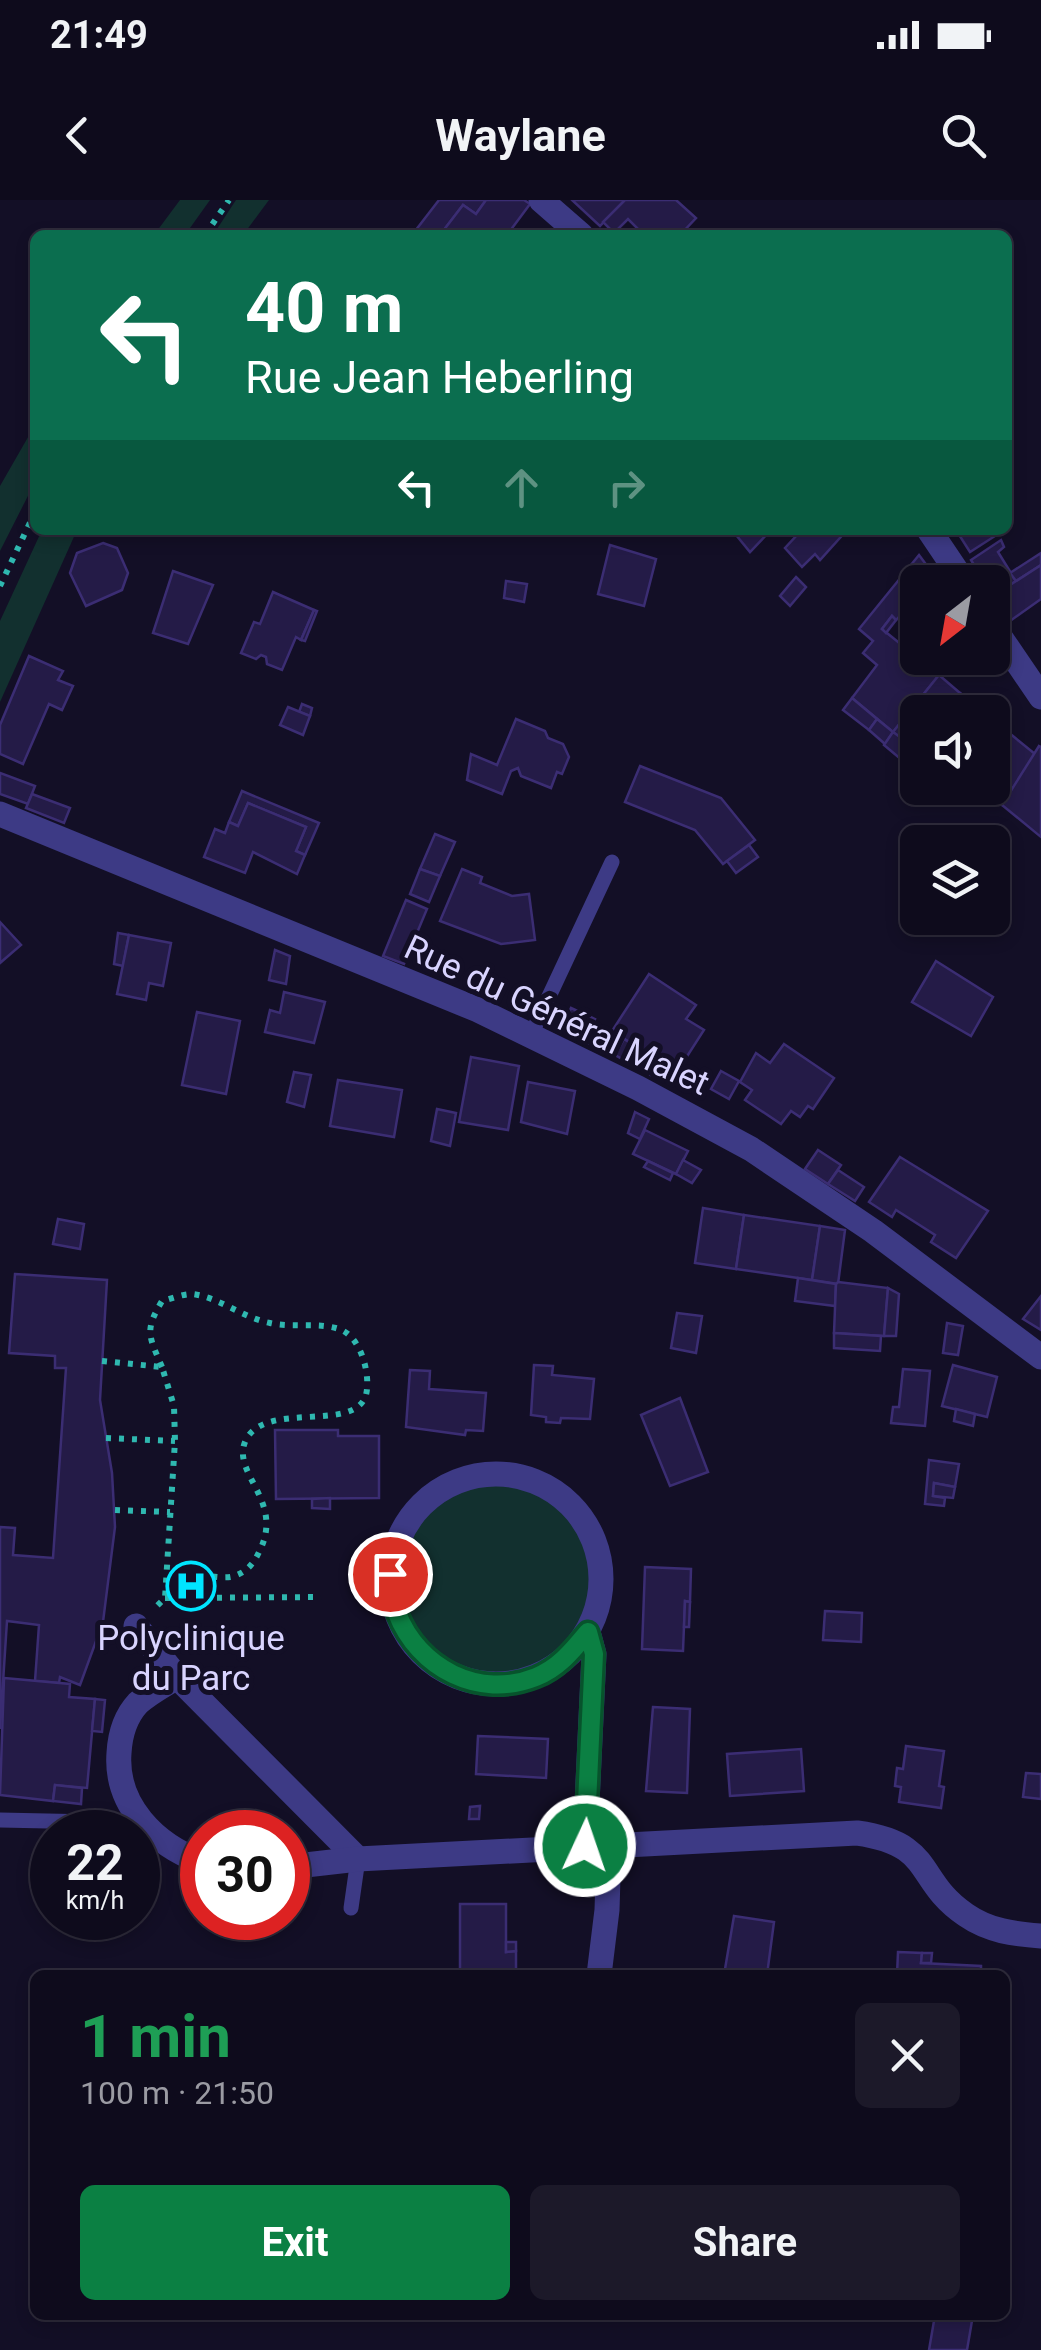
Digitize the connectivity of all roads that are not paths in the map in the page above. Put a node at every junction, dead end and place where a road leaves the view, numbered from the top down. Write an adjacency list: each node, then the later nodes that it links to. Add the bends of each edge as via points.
1 (541, 200): 2 (street)
2 (575, 230)
3 (932, 535): 4 (street)
4 (953, 565)
5 (1010, 651): 6 (street)
6 (1041, 697)
7 (0, 814): 9 (street, Rue du Général Malet)
8 (612, 862): 9 (lane)
9 (530, 1037): 10 (street, Rue du Général Malet, via 751,1149)
10 (1041, 1358)
11 (136, 1626): 13 (street)
12 (588, 1632): 12 (street, via 600,1600 601,1565 591,1532 570,1504 542,1485 510,1474 475,1476 443,1488 416,1510 398,1540 390,1574 395,1610 410,1641 435,1666 467,1681 502,1685 536,1677 566,1659); 17 (street, via 594,1654)
13 (176, 1677): 14 (street, via 139,1702 120,1737 118,1781); 18 (street)
14 (133, 1810)
15 (0, 1820): 16 (lane)
16 (30, 1821)
17 (597, 1846): 18 (street); 21 (street, via 886,1837 913,1853 964,1915 1005,1933); 22 (street, via 607,1910)
18 (358, 1858): 19 (street); 20 (lane)
19 (310, 1865)
20 (351, 1908)
21 (1041, 1936)
22 (600, 1970)

